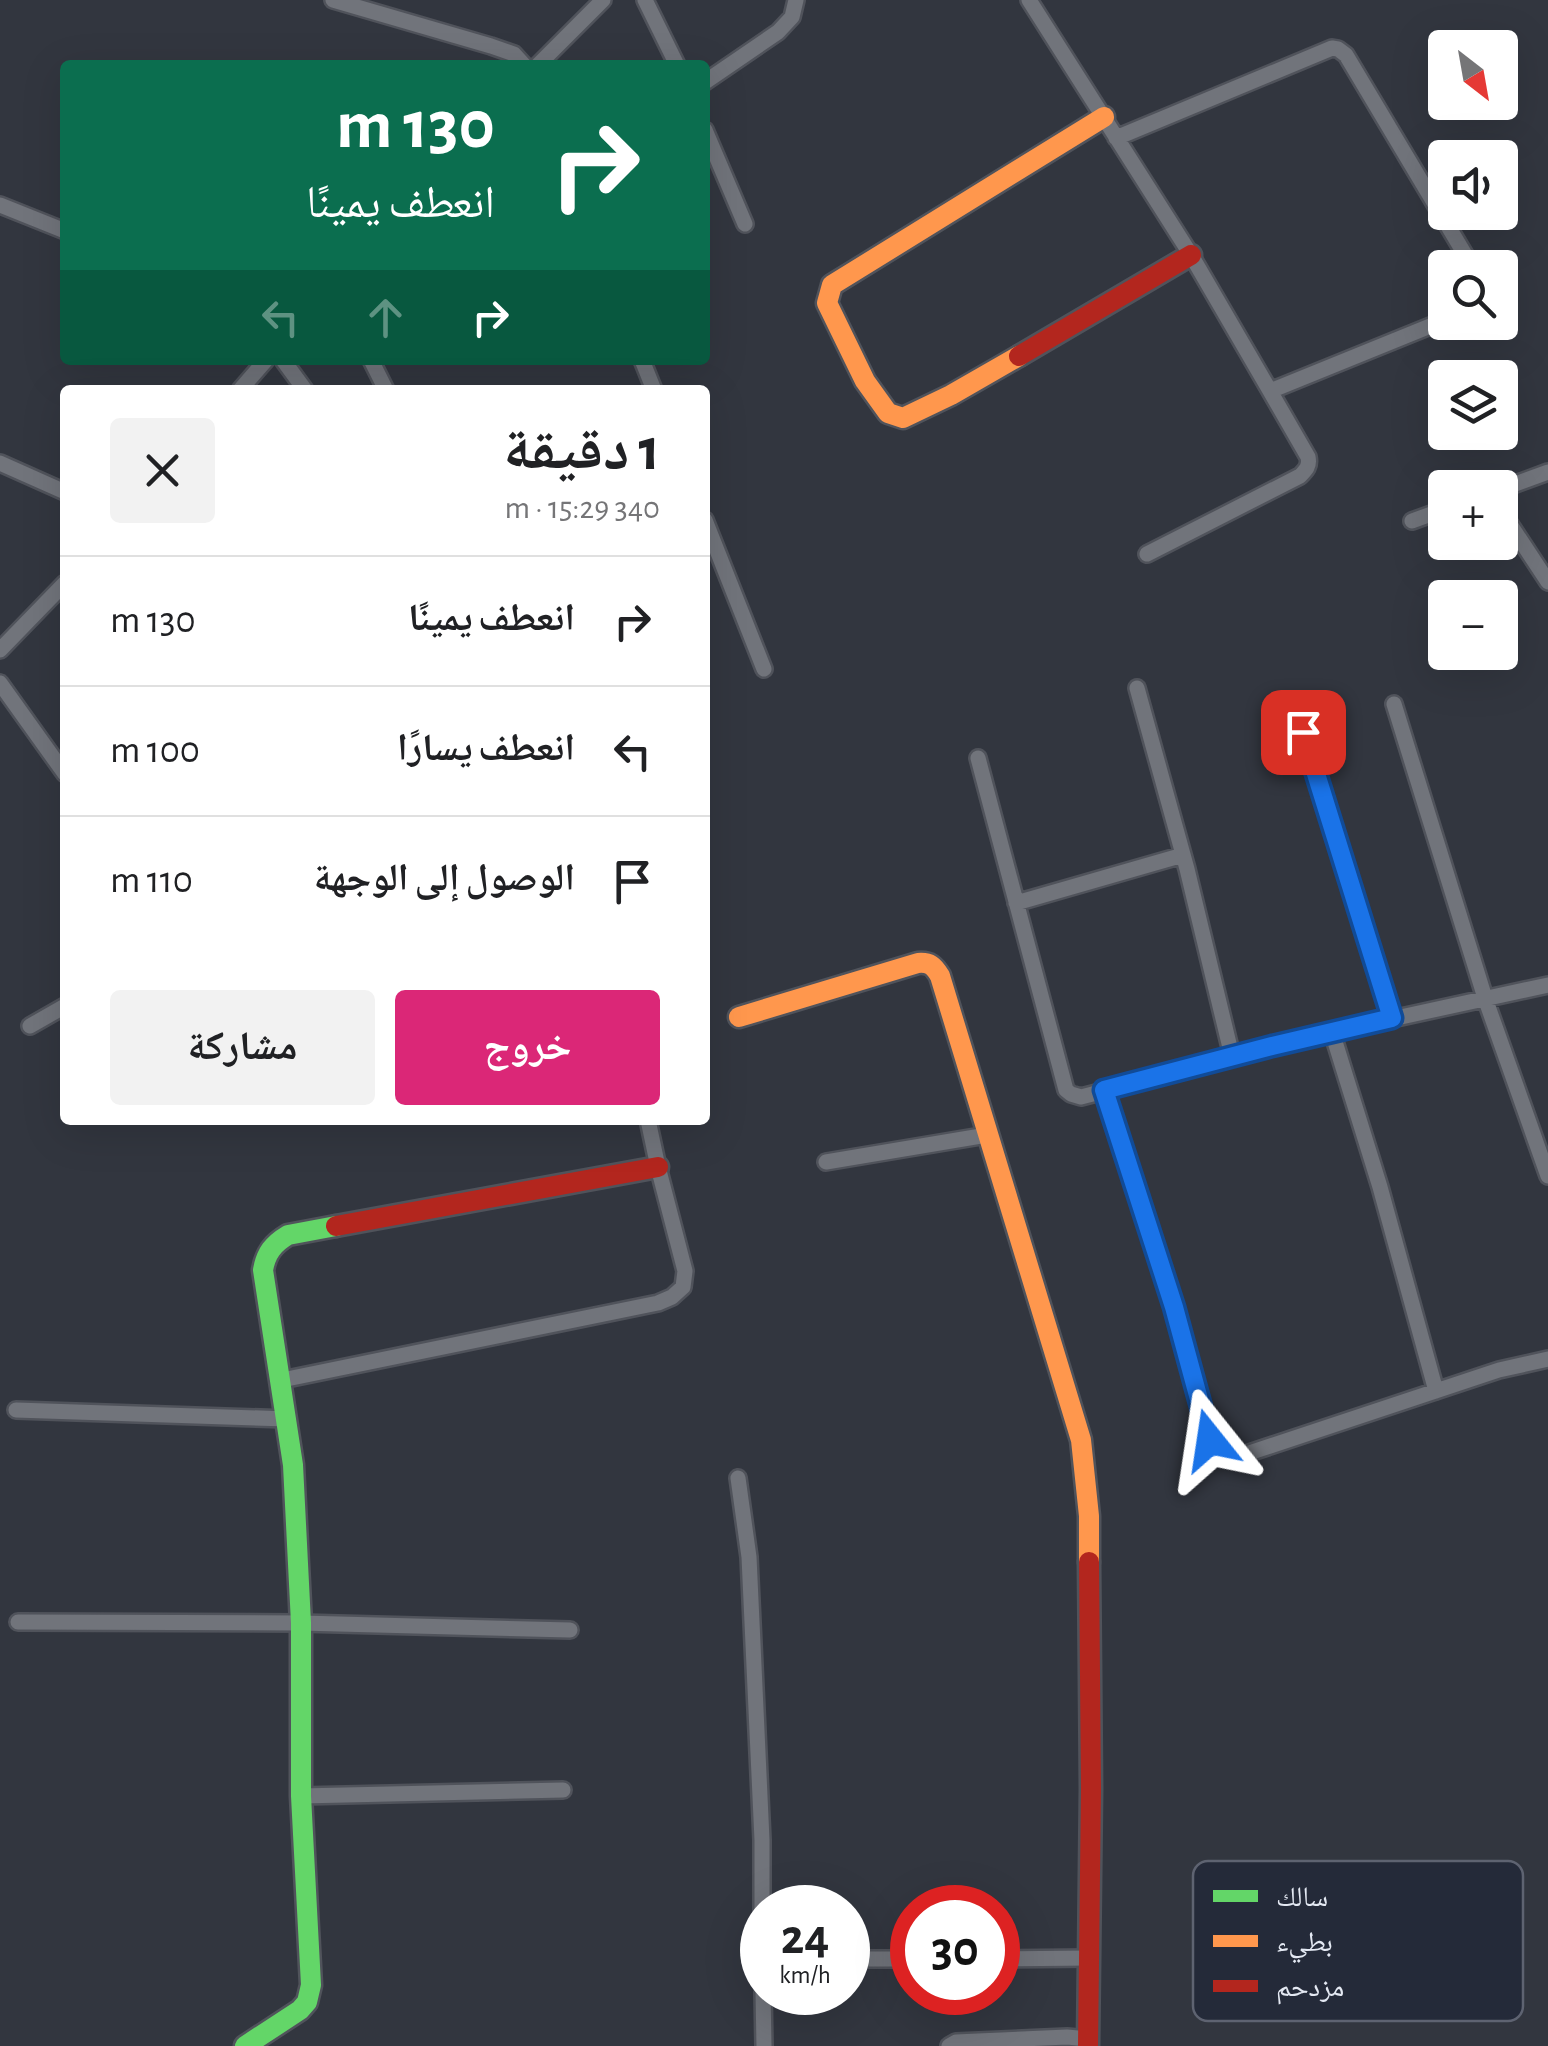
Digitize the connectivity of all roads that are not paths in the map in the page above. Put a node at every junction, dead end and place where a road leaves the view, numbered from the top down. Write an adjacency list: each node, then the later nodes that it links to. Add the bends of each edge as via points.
1 (332, 0): 6 (street)
2 (604, 0): 7 (street)
3 (644, 0): 8 (street)
4 (796, 0): 9 (street, via 778,32)
5 (1029, 0): 10 (street)
6 (519, 60)
7 (543, 60)
8 (674, 60)
9 (710, 79)
10 (1104, 118): 11 (street); 17 (street, via 832,285 827,302 865,380 888,413 911,416)
11 (1116, 138): 16 (street, via 1338,49); 17 (street)
12 (710, 142): 14 (street)
13 (0, 205): 15 (street)
14 (745, 224)
15 (60, 229)
16 (1462, 250)
17 (1191, 256): 21 (street)
18 (1428, 327): 21 (street)
19 (262, 365): 20 (street)
20 (244, 385)
21 (1270, 391): 30 (street, via 1308,457 1306,469)
22 (0, 463): 25 (street)
23 (1548, 472): 24 (street)
24 (1518, 485)
25 (60, 490)
26 (1428, 516): 27 (street)
27 (1412, 521)
28 (710, 533): 34 (street)
29 (1518, 536): 31 (street)
30 (1147, 554)
31 (1548, 582)
32 (60, 588): 33 (street)
33 (4, 640)
34 (764, 668)
35 (0, 683): 40 (street)
36 (1137, 688): 41 (street)
37 (1394, 704): 44 (street)
38 (1303, 732): 47 (street)
39 (978, 758): 42 (street)
40 (60, 767)
41 (1184, 855): 42 (street); 50 (street)
42 (1016, 903): 51 (street, via 1066,1090 1080,1097)
43 (1548, 985): 44 (street)
44 (1485, 998): 47 (street); 56 (street)
45 (60, 1009): 48 (street)
46 (739, 1018): 53 (street, via 902,967 934,965)
47 (1392, 1018): 49 (street)
48 (30, 1026)
49 (1332, 1032): 50 (street); 59 (street)
50 (1232, 1056): 51 (street)
51 (1104, 1090): 59 (street, via 1210,1440 1220,1452 1237,1456)
52 (649, 1125): 55 (street)
53 (987, 1135): 54 (street); 69 (street, via 1087,1478)
54 (826, 1162)
55 (658, 1167): 58 (street, via 276,1241 263,1270); 58 (street, via 685,1271 683,1288 672,1298)
56 (1548, 1176)
57 (1548, 1359): 59 (street)
58 (282, 1380): 61 (street)
59 (1436, 1391)
60 (16, 1410): 61 (street)
61 (288, 1419): 64 (street)
62 (738, 1478): 68 (street, via 749,1557)
63 (18, 1622): 64 (street)
64 (301, 1623): 65 (street); 67 (street)
65 (570, 1630)
66 (564, 1790): 67 (street)
67 (301, 1796): 73 (street, via 310,1993 300,2010)
68 (762, 1885)
69 (1090, 1958): 70 (street); 72 (street)
70 (1020, 1960)
71 (763, 2015): 74 (street)
72 (1088, 2042): 75 (street, via 1066,2037)
73 (245, 2046)
74 (764, 2046)
75 (949, 2046)

